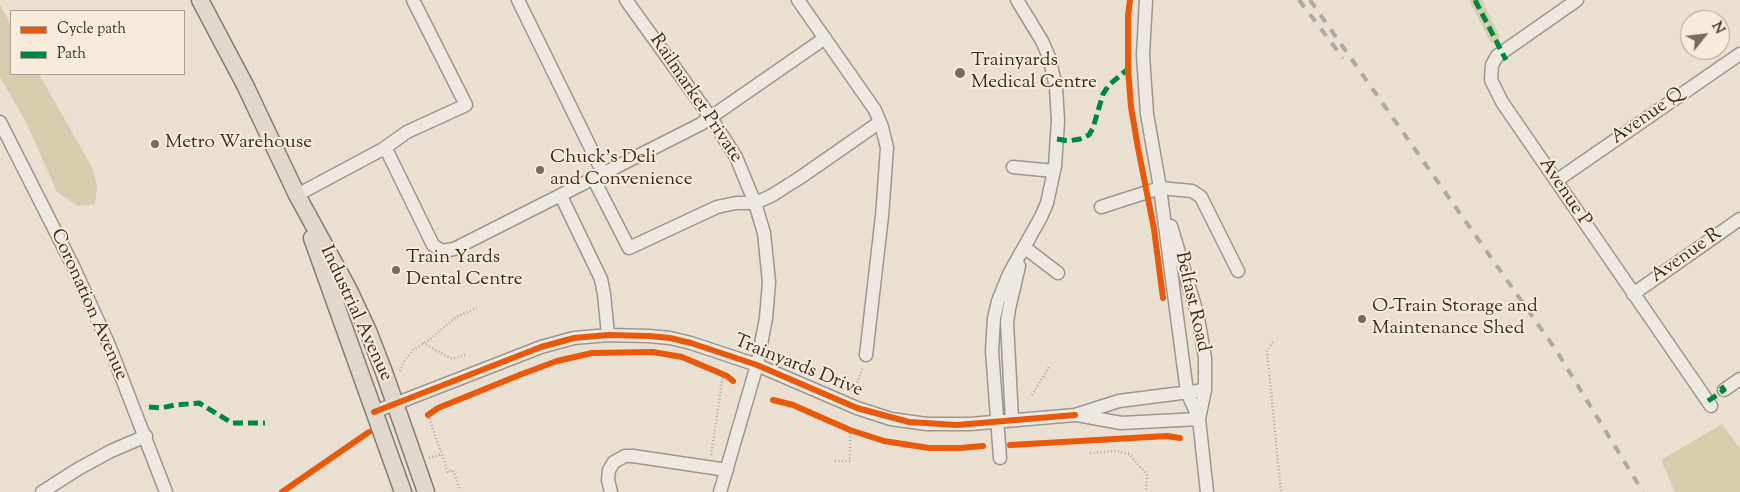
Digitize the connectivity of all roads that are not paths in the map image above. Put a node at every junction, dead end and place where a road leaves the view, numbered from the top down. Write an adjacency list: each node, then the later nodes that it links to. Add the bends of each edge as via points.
1 (200, 0): 20 (main road, Industrial Avenue)
2 (414, 0): 14 (street, via 466,105 407,132)
3 (518, 0): 17 (street)
4 (626, 0): 11 (street, Railmarket Private)
5 (798, 0): 9 (street)
6 (1017, 0): 16 (street, via 1042,41 1054,72 1058,121)
7 (1146, 0): 19 (street, Belfast Road, via 1144,83)
8 (1577, 0): 18 (street, Avenue P, via 1497,56 1490,72 1497,94)
9 (825, 38): 11 (street); 13 (street)
10 (1740, 54): 18 (street, Avenue Q)
11 (711, 118): 17 (street); 22 (street, Railmarket Private, via 736,158)
12 (0, 122): 43 (street, Coronation Avenue, via 74,268)
13 (880, 122): 22 (street, via 801,177); 30 (street, via 887,148)
14 (383, 149): 20 (street); 21 (street, via 388,153 433,245 442,251 454,250)
15 (1013, 167): 16 (street)
16 (1054, 171): 25 (street, via 1047,203)
17 (599, 177): 21 (street); 22 (street, via 629,248 717,207)
18 (1556, 181): 28 (street, Avenue P)
19 (1160, 188): 23 (street); 26 (street, via 1197,193); 33 (street, Belfast Road, via 1197,313 1205,358); 35 (street, Belfast Road)
20 (297, 195): 36 (main road, Industrial Avenue, via 349,290); 38 (main road, Industrial Avenue)
21 (561, 196): 29 (street, via 601,279)
22 (755, 203): 31 (street, Railmarket Private, via 764,233 769,282)
23 (1101, 207)
24 (1740, 219): 28 (street, Avenue R)
25 (1024, 247): 27 (street); 41 (street, via 1007,322); 42 (street, via 1005,282 994,318 992,351)
26 (1238, 271)
27 (1058, 273)
28 (1634, 294): 37 (street, Avenue P)
29 (608, 335): 31 (street, Trainyards Drive, via 670,338); 36 (street, Trainyards Drive, via 574,338 541,347)
30 (866, 355)
31 (757, 365): 42 (street, Trainyards Drive, via 839,401 892,419 941,425); 45 (street, Railmarket Private)
32 (1740, 379): 34 (street)
33 (1205, 390): 35 (street, Trainyards Drive); 40 (street, Belfast Road)
34 (1724, 390)
35 (1187, 392): 39 (street, Trainyards Drive, via 1120,401); 40 (street, Belfast Road)
36 (395, 404): 38 (street, Trainyards Drive); 49 (main road, Industrial Avenue)
37 (1711, 406)
38 (374, 412): 48 (main road, Industrial Avenue)
39 (1074, 415): 40 (street, Trainyards Drive, via 1121,423); 41 (street, Trainyards Drive)
40 (1199, 419): 52 (street, Belfast Road)
41 (1012, 420): 42 (street, Trainyards Drive)
42 (997, 422): 44 (street)
43 (146, 436): 46 (street, via 111,451); 47 (street, Coronation Avenue)
44 (1000, 458)
45 (726, 470): 50 (street, via 626,456 614,462 609,470); 51 (street, Railmarket Private)
46 (42, 492)
47 (166, 492)
48 (403, 492)
49 (426, 492)
50 (611, 492)
51 (720, 492)
52 (1207, 492)

